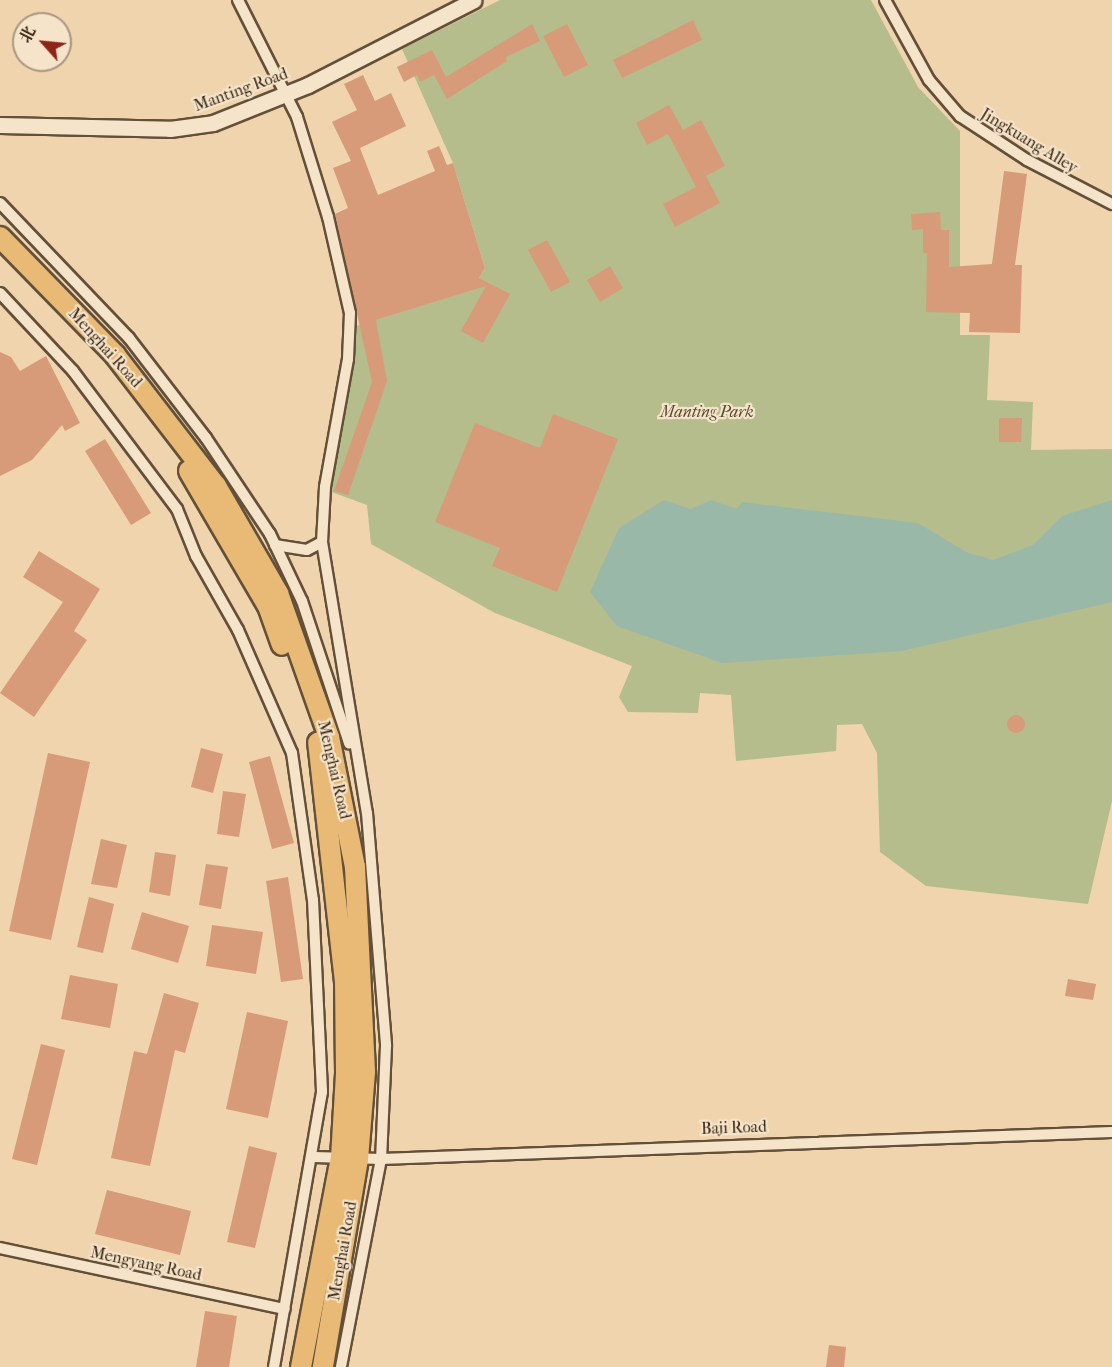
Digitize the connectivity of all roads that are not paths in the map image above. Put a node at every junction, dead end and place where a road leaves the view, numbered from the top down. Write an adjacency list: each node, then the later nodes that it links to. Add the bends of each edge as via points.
1 (238, 0): 4 (street)
2 (474, 0): 4 (street, Manting Road)
3 (885, 0): 7 (street, Jingkuang Alley, via 929,80 960,116 1017,154)
4 (287, 94): 5 (street, Manting Road, via 192,127); 11 (street, via 328,217 350,313 348,359 325,487)
5 (0, 125)
6 (0, 203): 12 (street, via 129,338 206,438)
7 (1112, 204)
8 (0, 237): 14 (highway, Menghai Road, via 115,355 216,486 278,592 329,737)
9 (0, 254): 17 (highway, Menghai Road, via 112,371 199,483 268,606 319,744 345,982)
10 (0, 293): 16 (street, via 73,371 177,509 196,555 238,630 292,753 313,900 320,1001 322,1092)
11 (322, 542): 12 (street, via 307,550); 13 (street)
12 (275, 545): 13 (street, via 302,600 339,706)
13 (367, 813): 14 (street); 18 (street, Menghai Road, via 386,1046)
14 (345, 816): 17 (highway, Menghai Road, via 355,867 364,980 365,1072)
15 (1112, 1132): 18 (street, Baji Road)
16 (314, 1157): 17 (street, Baji Road); 20 (street)
17 (350, 1158): 18 (street, Baji Road); 22 (highway, Menghai Road); 23 (highway, Menghai Road)
18 (381, 1159): 24 (street, Menghai Road)
19 (0, 1248): 20 (street, Mengyang Road)
20 (285, 1309): 21 (street)
21 (274, 1367)
22 (301, 1367)
23 (323, 1367)
24 (341, 1367)

